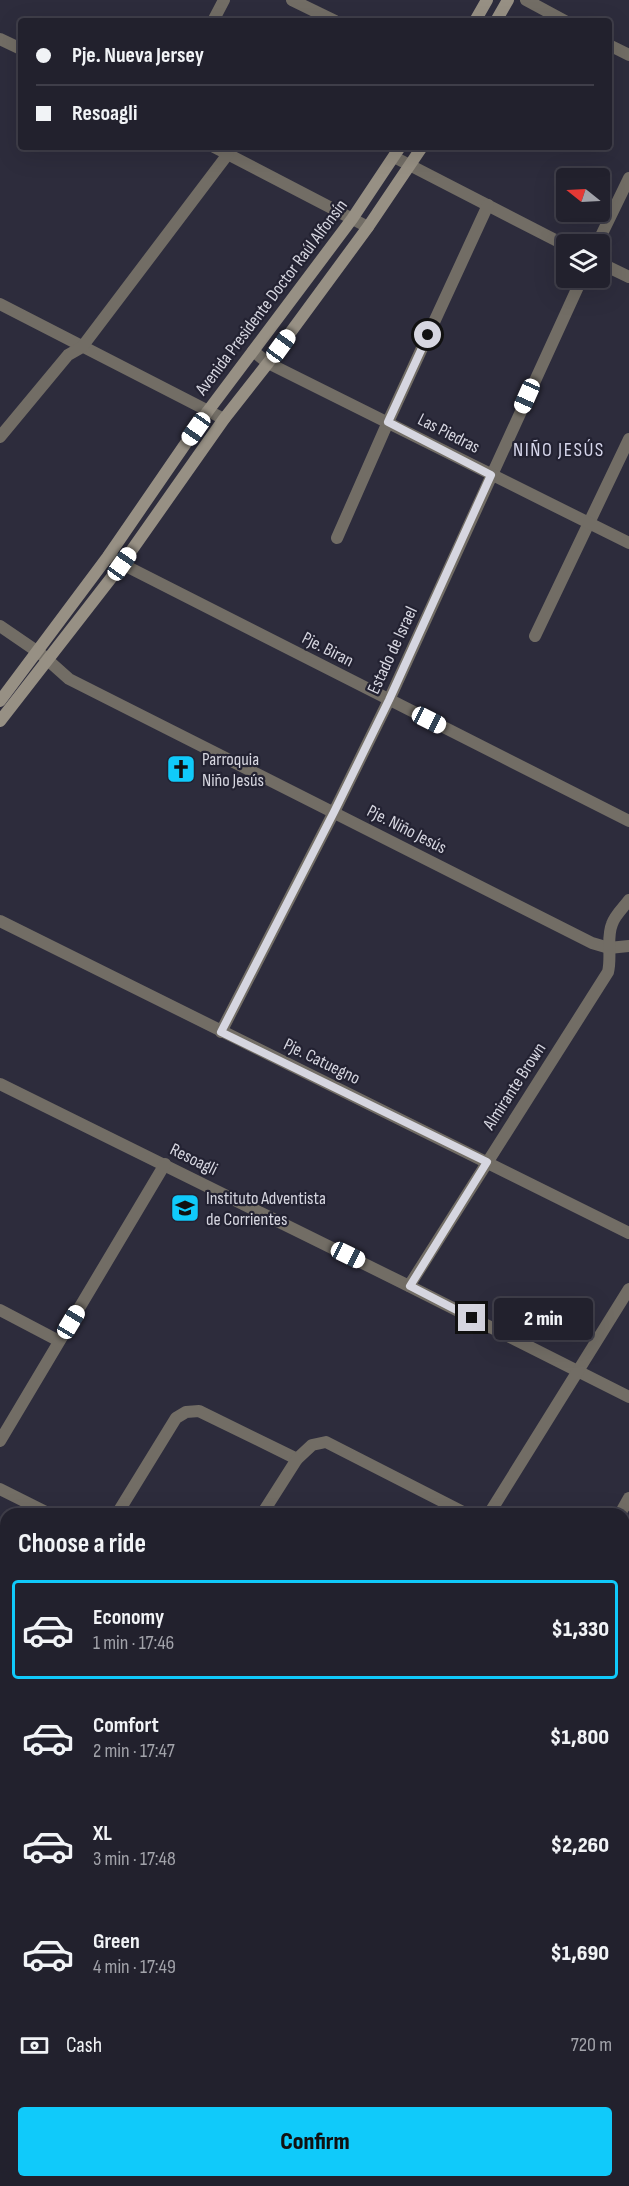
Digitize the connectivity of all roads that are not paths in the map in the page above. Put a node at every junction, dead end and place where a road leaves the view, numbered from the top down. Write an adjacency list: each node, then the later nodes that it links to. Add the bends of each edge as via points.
1 (224, 0): 6 (street)
2 (292, 0): 7 (street)
3 (487, 0): 8 (main road)
4 (508, 0): 9 (main road)
5 (526, 0): 10 (street)
6 (215, 18)
7 (329, 18)
8 (477, 18)
9 (498, 18)
10 (559, 18)
11 (0, 39): 13 (street)
12 (612, 46): 14 (street)
13 (18, 48)
14 (629, 55)
15 (220, 150): 18 (street)
16 (420, 150): 19 (main road, Avenida Presidente Doctor Raúl Alfonsín)
17 (397, 152): 19 (street); 22 (main road, Avenida Presidente Doctor Raúl Alfonsín)
18 (228, 154): 22 (street); 30 (street)
19 (411, 165): 21 (street); 23 (main road, Avenida Presidente Doctor Raúl Alfonsín)
20 (629, 178): 24 (street)
21 (488, 206): 25 (street); 35 (street)
22 (352, 219): 23 (street); 31 (main road, Avenida Presidente Doctor Raúl Alfonsín)
23 (368, 227): 32 (main road, Avenida Presidente Doctor Raúl Alfonsín)
24 (602, 234)
25 (556, 240)
26 (610, 268): 27 (street)
27 (629, 277)
28 (577, 288): 38 (street, Estado de Israel)
29 (0, 304): 30 (street)
30 (82, 347): 33 (street); 36 (street, via 68,355)
31 (253, 351): 32 (street, Las Piedras); 33 (main road, Avenida Presidente Doctor Raúl Alfonsín)
32 (268, 363): 34 (main road, Avenida Presidente Doctor Raúl Alfonsín); 35 (street, Las Piedras)
33 (208, 411): 34 (street); 42 (main road, Avenida Presidente Doctor Raúl Alfonsín)
34 (224, 419): 43 (main road, Avenida Presidente Doctor Raúl Alfonsín)
35 (388, 422): 38 (street, Las Piedras); 40 (street)
36 (0, 437)
37 (629, 439): 39 (street)
38 (491, 475): 39 (street, Las Piedras); 47 (street, Estado de Israel)
39 (590, 524): 41 (street, Las Piedras); 45 (street)
40 (337, 538)
41 (629, 543)
42 (109, 555): 43 (street, Pje. Biran); 46 (main road, Avenida Presidente Doctor Raúl Alfonsín)
43 (122, 564): 46 (main road, Avenida Presidente Doctor Raúl Alfonsín); 47 (street, Pje. Biran)
44 (0, 626): 46 (street, Pje. Niño Jesús)
45 (535, 636)
46 (42, 656): 48 (main road, Avenida Presidente Doctor Raúl Alfonsín); 49 (main road, Avenida Presidente Doctor Raúl Alfonsín); 50 (street, Pje. Niño Jesús, via 69,679)
47 (389, 700): 50 (street, Estado de Israel); 51 (street, Pje. Biran)
48 (0, 701)
49 (0, 721)
50 (334, 812): 55 (street, Pje. Niño Jesús, via 592,943); 56 (street, Estado de Israel)
51 (629, 821)
52 (629, 900): 55 (street, Almirante Brown, via 612,922)
53 (0, 921): 56 (street, Pje. Catuegno)
54 (629, 946): 55 (street, Pje. Niño Jesús)
55 (609, 948): 58 (street, Almirante Brown, via 608,972)
56 (221, 1032): 58 (street, Pje. Catuegno)
57 (0, 1084): 59 (street, Resoagli)
58 (487, 1162): 60 (street, Pje. Catuegno); 61 (street, Almirante Brown)
59 (165, 1164): 61 (street, Resoagli); 64 (street)
60 (629, 1233)
61 (410, 1286): 65 (street, Resoagli)
62 (629, 1289): 65 (street)
63 (0, 1310): 64 (street)
64 (59, 1341): 67 (street)
65 (578, 1371): 66 (street, Resoagli); 74 (street)
66 (629, 1397)
67 (0, 1441)
68 (297, 1459): 71 (street, via 199,1411 186,1412 176,1418); 72 (street); 73 (street, via 312,1445 326,1442)
69 (0, 1489): 70 (street)
70 (38, 1508)
71 (121, 1508)
72 (266, 1508)
73 (454, 1508)
74 (493, 1508)

